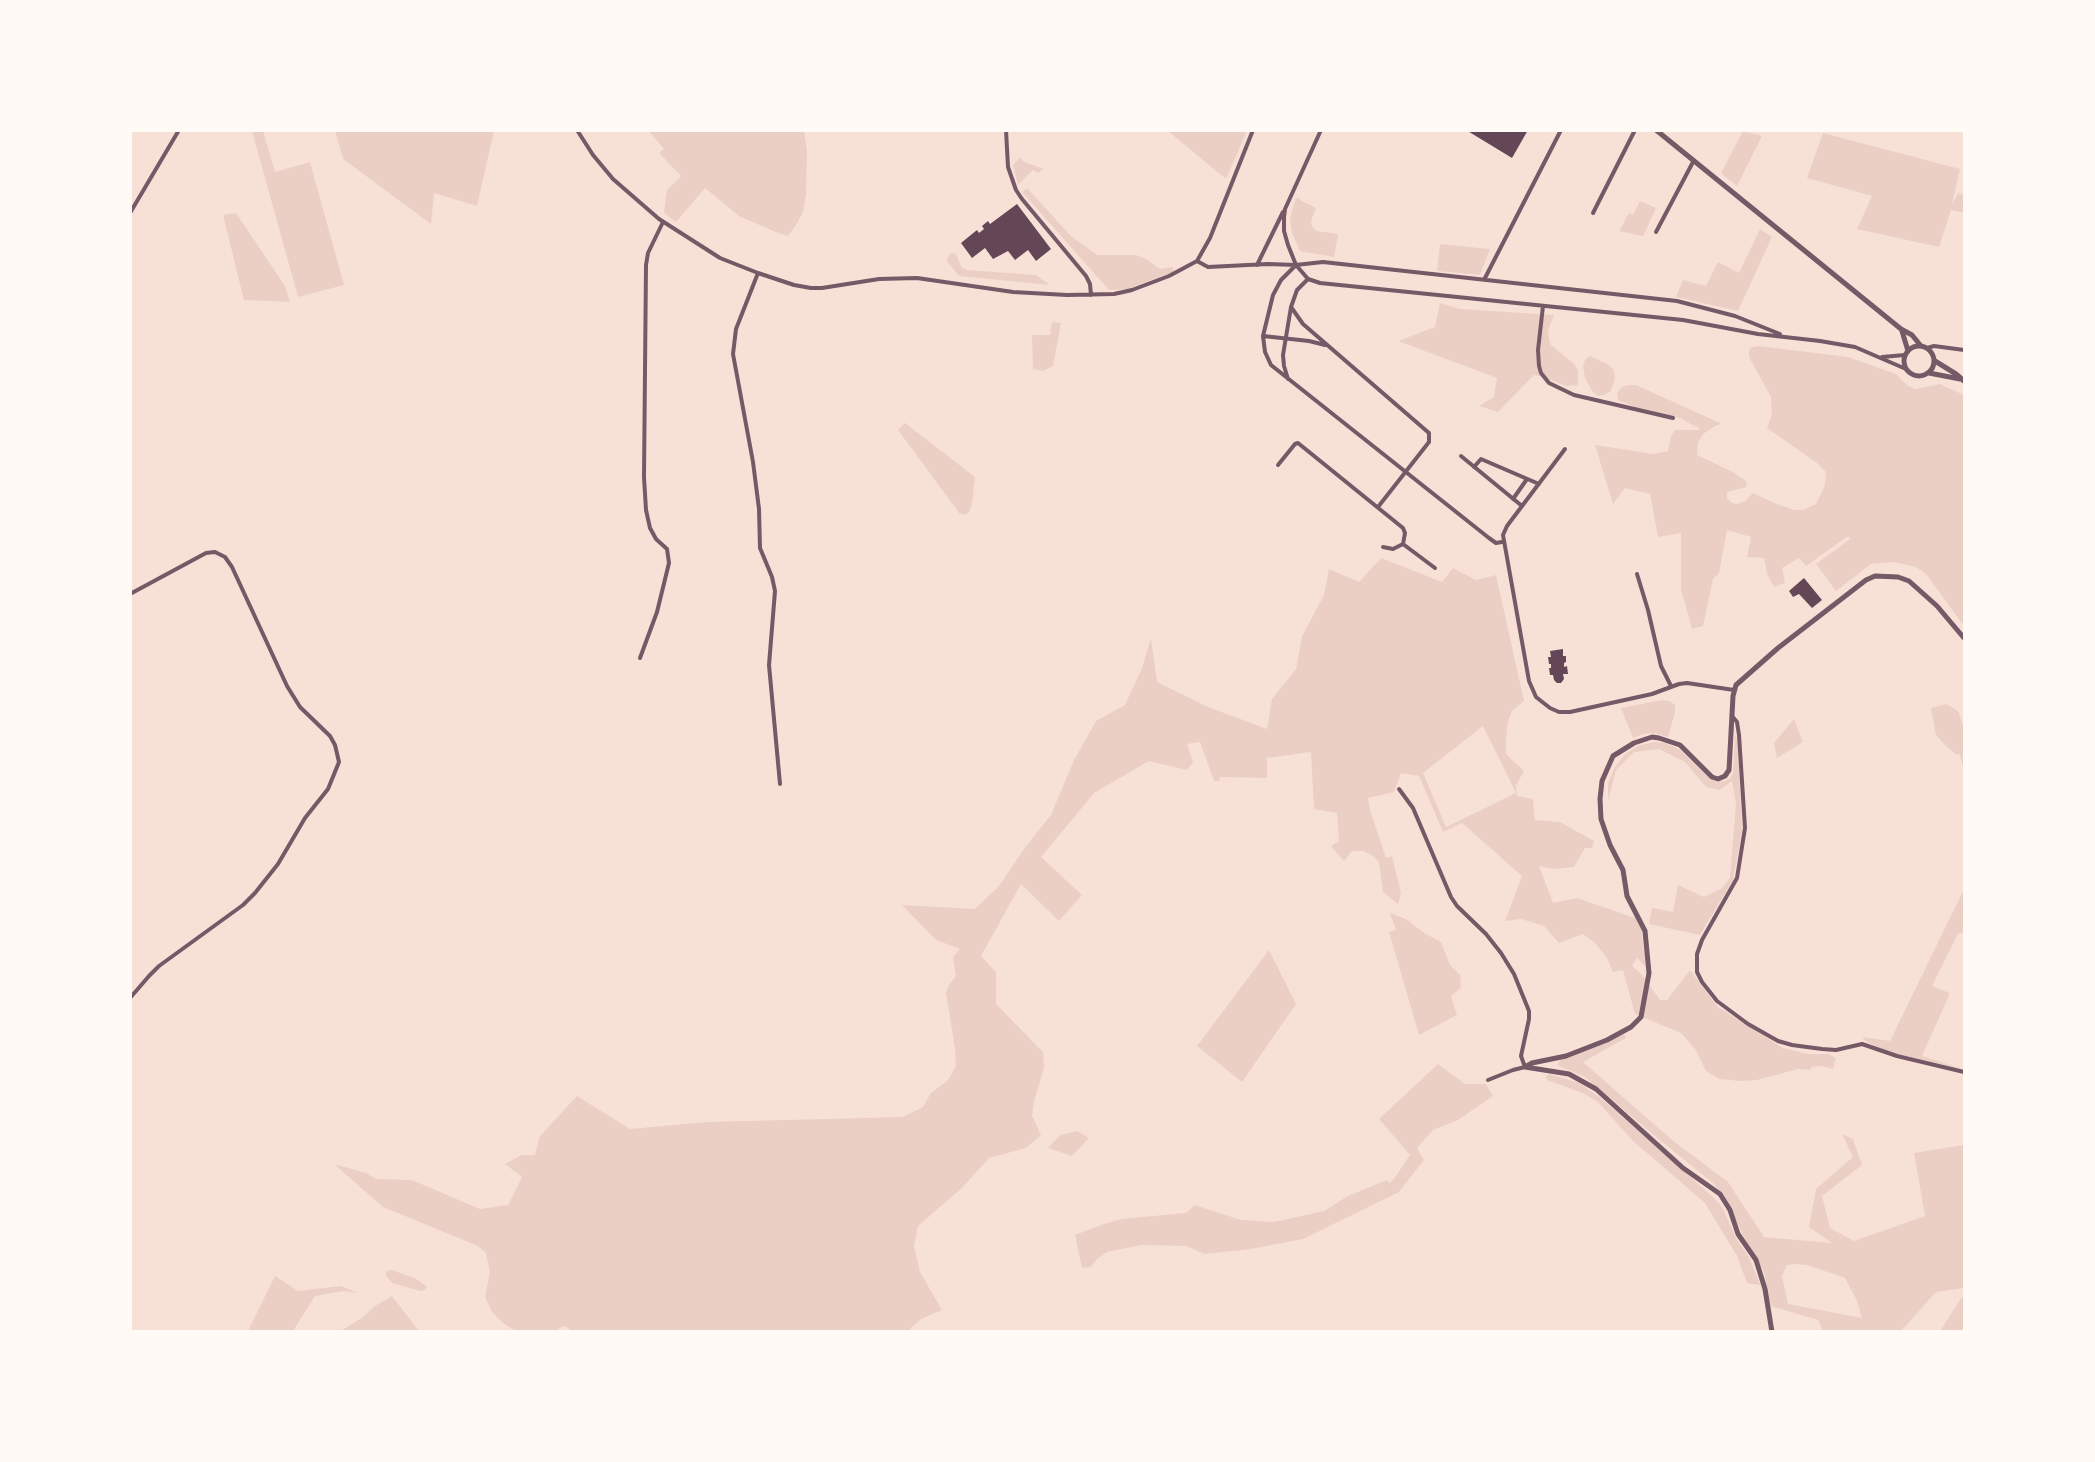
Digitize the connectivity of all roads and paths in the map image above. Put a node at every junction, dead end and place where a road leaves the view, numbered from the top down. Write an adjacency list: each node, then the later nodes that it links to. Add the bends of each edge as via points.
1 (179, 130): 11 (street)
2 (577, 130): 13 (street, via 613,178)
3 (1006, 130): 21 (street, via 1008,167 1016,190 1086,276)
4 (1253, 130): 15 (street)
5 (1322, 130): 10 (street)
6 (1561, 130): 19 (street)
7 (1635, 130): 12 (street)
8 (1656, 130): 9 (street)
9 (1693, 162): 14 (street); 24 (street)
10 (1285, 209): 16 (street); 17 (street, via 1284,231)
11 (130, 213)
12 (1593, 213)
13 (663, 222): 18 (street, via 720,258); 56 (street, via 645,265 644,477 651,528 667,549 669,563)
14 (1656, 232)
15 (1197, 261): 16 (street, via 1208,267); 21 (street, via 1132,290)
16 (1255, 265): 17 (street)
17 (1296, 265): 19 (street, via 1323,262); 20 (street); 25 (street, via 1273,295)
18 (758, 273): 21 (street, via 811,288 917,278 1013,292); 60 (street, via 735,329 732,354 753,462 760,548 774,584 769,665)
19 (1485, 278): 26 (street, via 1677,301 1735,316)
20 (1308, 279): 22 (street); 23 (street, via 1296,290)
21 (1091, 295)
22 (1543, 306): 26 (street, via 1683,320); 38 (street, via 1539,366 1549,383 1574,395)
23 (1291, 307): 27 (street); 28 (street)
24 (1901, 329): 29 (street); 31 (street, via 1906,338)
25 (1263, 336): 27 (street); 36 (street, via 1267,359)
26 (1785, 336): 32 (street, via 1855,347)
27 (1286, 338): 28 (street); 36 (street, via 1284,366)
28 (1328, 346): 43 (street, via 1429,433 1429,442)
29 (1924, 347): 30 (street); 31 (street, via 1916,346); 33 (street)
30 (1965, 350)
31 (1906, 353): 32 (street); 34 (street)
32 (1881, 357): 34 (street)
33 (1935, 362): 35 (street); 37 (street)
34 (1906, 369): 35 (street, via 1919,377)
35 (1929, 373): 37 (street)
36 (1288, 380): 43 (street)
37 (1963, 380)
38 (1673, 418)
39 (1565, 449): 45 (street)
40 (1461, 456): 42 (street)
41 (1278, 465): 48 (street, via 1298,443)
42 (1474, 467): 44 (street, via 1481,459); 46 (street)
43 (1406, 472): 48 (street); 49 (street, via 1489,538)
44 (1527, 479): 45 (street); 46 (street)
45 (1539, 484): 47 (street)
46 (1514, 499): 47 (street)
47 (1522, 506): 49 (street, via 1507,526)
48 (1378, 507): 50 (street, via 1403,528)
49 (1503, 542): 57 (street, via 1528,681 1542,703 1559,712 1570,712 1652,694)
50 (1402, 544): 51 (street, via 1393,549); 52 (street)
51 (1383, 547)
52 (1435, 568)
53 (1637, 574): 57 (street, via 1660,666)
54 (130, 594): 62 (street, via 206,553 225,557 286,686 300,707 330,736 339,762 328,789 255,893 159,966)
55 (1965, 638): 58 (street, via 1909,581 1875,576 1778,648 1739,681)
56 (640, 658)
57 (1671, 686): 58 (street, via 1688,683)
58 (1734, 690): 59 (street)
59 (1732, 715): 63 (street, via 1729,770 1718,779 1680,745 1659,738 1634,743 1613,756 1602,781 1601,819 1646,938 1649,973 1641,1017 1632,1027 1607,1040); 64 (street, via 1739,735 1745,828 1737,878 1697,954 1697,972 1702,982 1717,1001 1778,1041 1836,1050 1862,1044)
60 (780, 784)
61 (1400, 789): 63 (street, via 1413,808 1456,906 1501,953 1518,985 1529,1011 1521,1056)
62 (130, 998)
63 (1525, 1067): 65 (street); 66 (street, via 1569,1074 1596,1089 1683,1167 1720,1194 1738,1234 1756,1260)
64 (1965, 1072)
65 (1488, 1080)
66 (1772, 1332)

